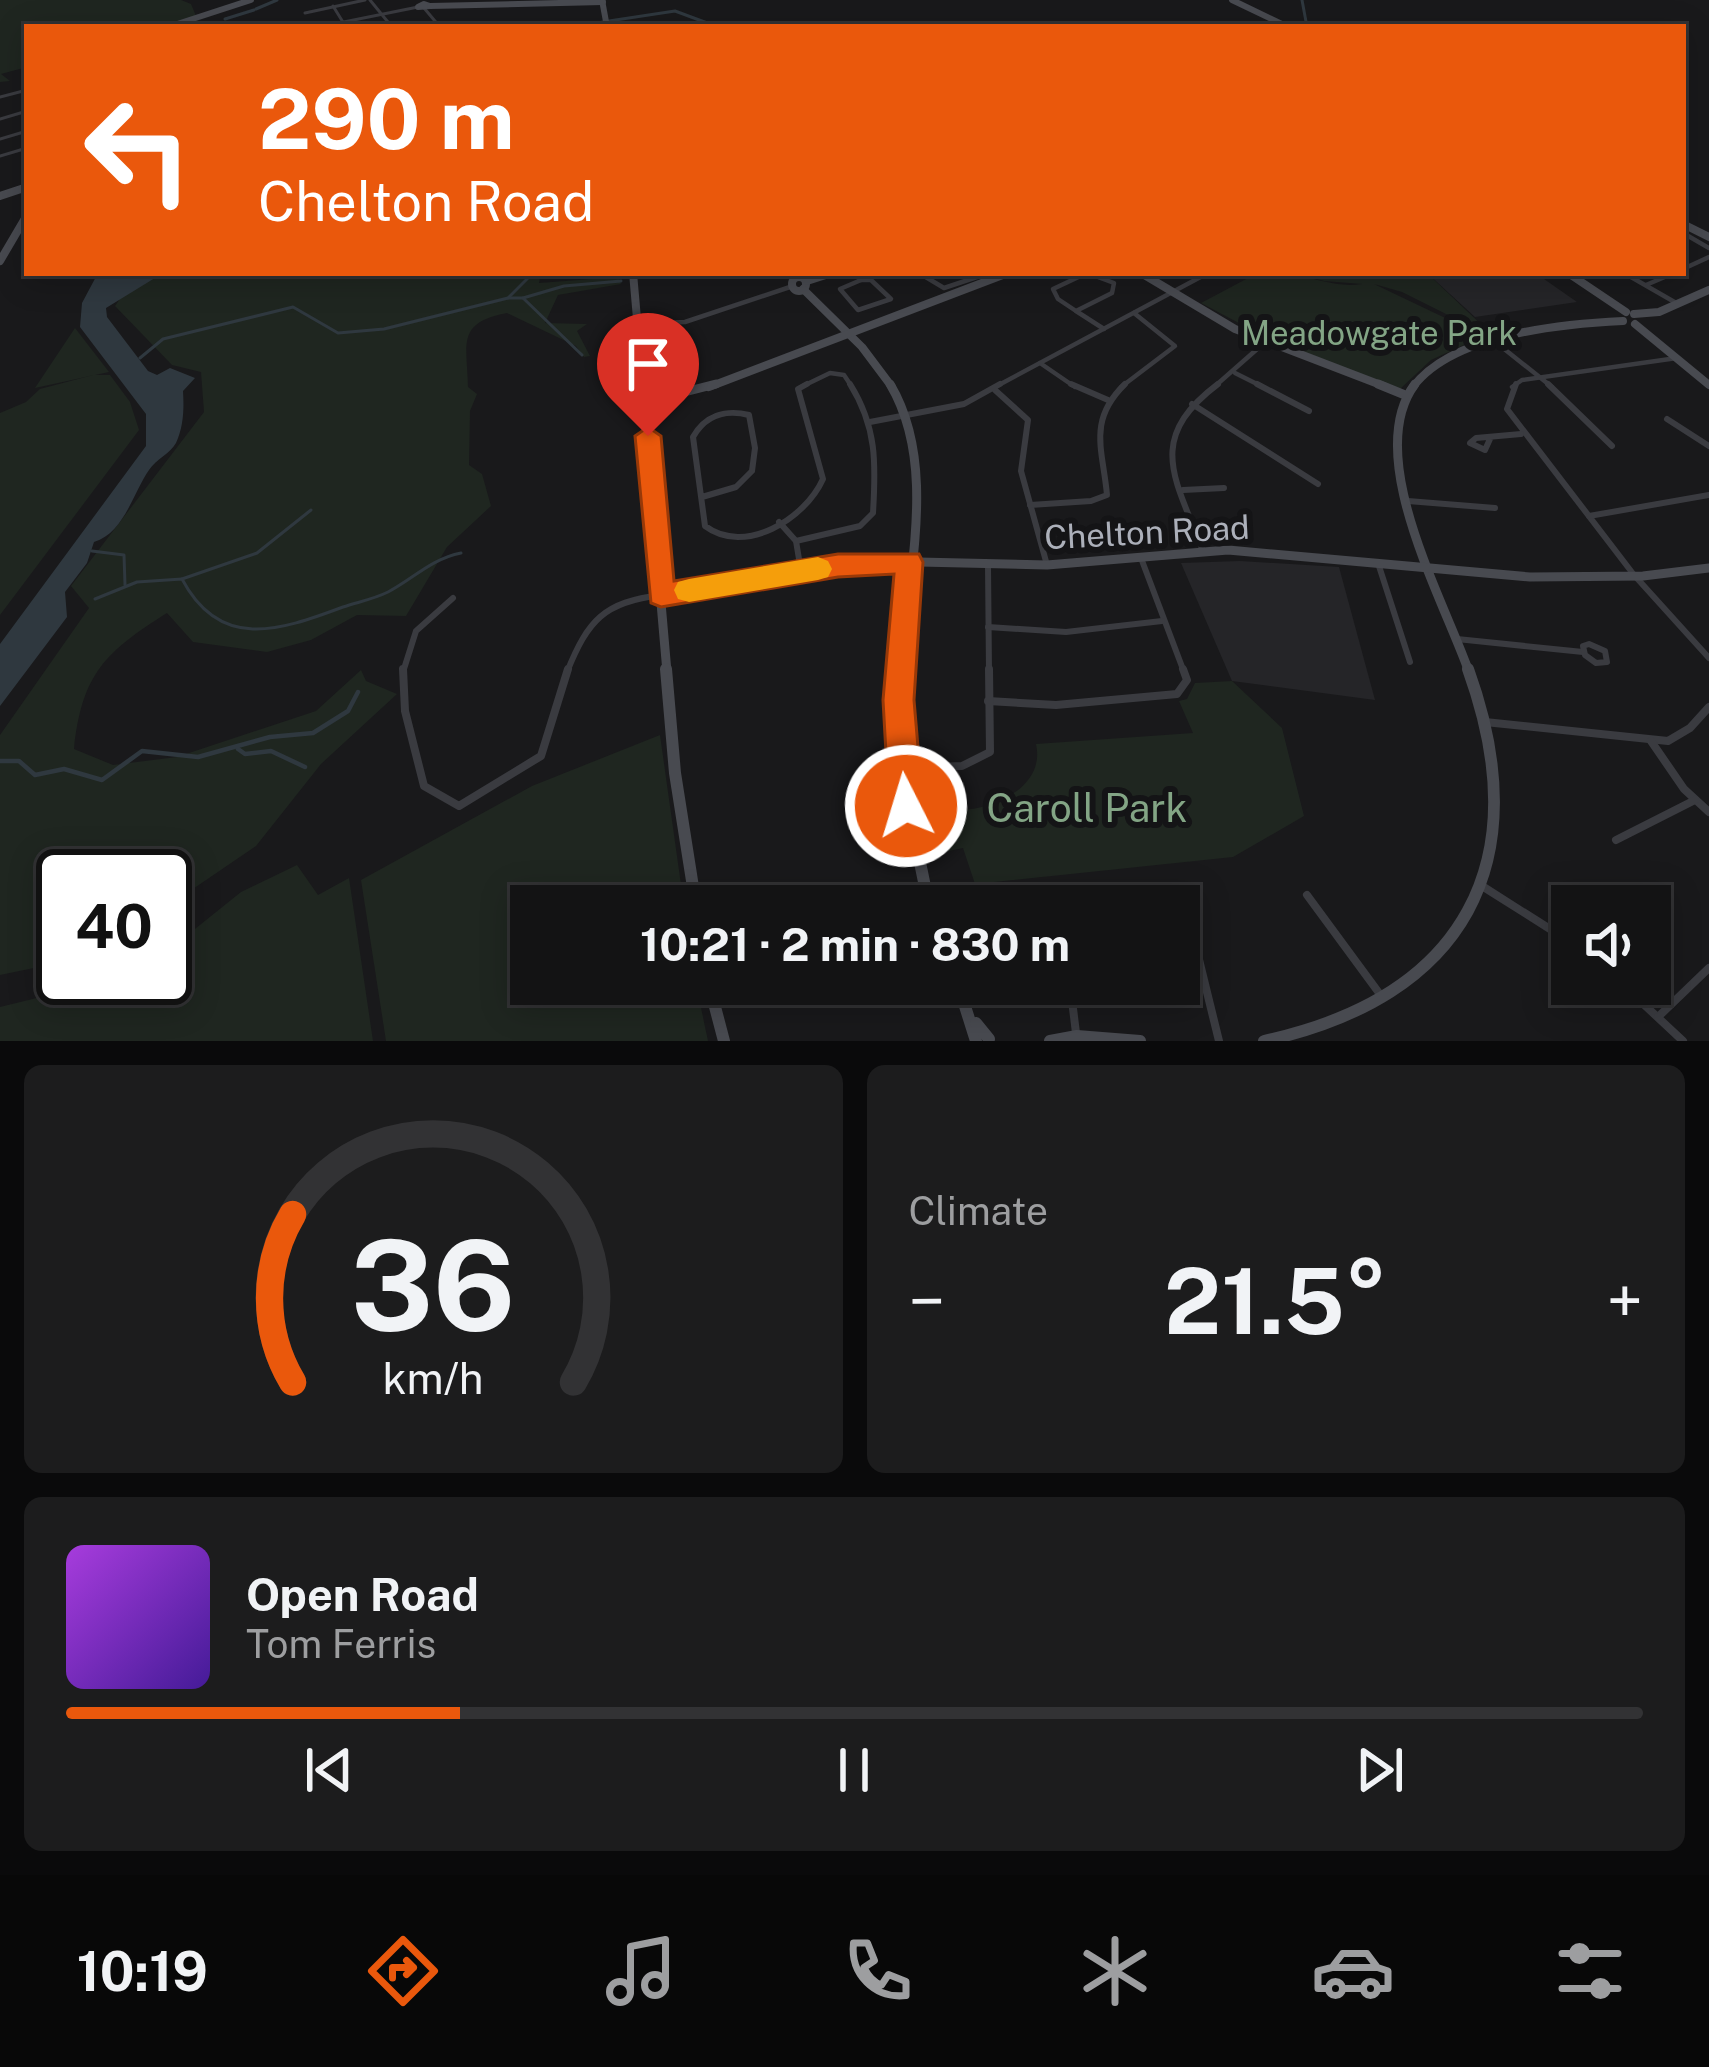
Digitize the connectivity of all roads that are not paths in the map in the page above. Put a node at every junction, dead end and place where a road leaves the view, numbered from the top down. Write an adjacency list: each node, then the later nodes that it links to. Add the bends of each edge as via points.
1 (251, 0): 10 (street)
2 (367, 0): 7 (street); 9 (street)
3 (1232, 0): 14 (street)
4 (498, 1): 5 (street); 6 (street)
5 (602, 1)
6 (423, 5): 9 (street)
7 (333, 6): 8 (street); 11 (street)
8 (305, 13)
9 (382, 14): 12 (street); 13 (street)
10 (177, 24)
11 (344, 24)
12 (348, 24)
13 (390, 24)
14 (1282, 24)
15 (24, 220): 16 (street)
16 (1, 258)
17 (632, 276): 53 (street)
18 (825, 276): 31 (street)
19 (857, 276): 30 (street)
20 (925, 276): 21 (street, via 944,288)
21 (978, 276)
22 (1000, 276): 42 (street)
23 (1081, 276): 37 (street, via 1056,285 1055,294)
24 (1092, 276): 37 (street, via 1114,284 1112,292)
25 (1146, 276): 35 (street)
26 (1202, 276): 35 (street)
27 (1572, 276): 39 (street)
28 (1630, 276): 32 (street)
29 (1667, 276): 32 (street)
30 (861, 280): 30 (street, via 872,280 891,298 858,310 839,292)
31 (805, 285): 33 (street); 42 (street)
32 (1646, 285): 36 (street)
33 (790, 286): 40 (street)
34 (1709, 290): 36 (street)
35 (1172, 292): 38 (street); 44 (street)
36 (1678, 304): 39 (street)
37 (1076, 310): 41 (street)
38 (1134, 313): 41 (street); 52 (street, via 1175,346)
39 (1631, 319): 43 (street); 45 (street)
40 (663, 323)
41 (1103, 329): 46 (street)
42 (848, 334): 53 (street, via 702,390); 56 (street)
43 (1493, 340): 48 (street); 51 (street, via 1460,349)
44 (1264, 343): 47 (street); 51 (street)
45 (1677, 358): 48 (street); 49 (street)
46 (1040, 363): 50 (street); 52 (street)
47 (1235, 374): 54 (street); 55 (street)
48 (1538, 376): 59 (street, via 1507,398); 61 (street)
49 (1709, 385)
50 (993, 388): 56 (street, via 948,409); 69 (street, via 1028,420 1021,471)
51 (1405, 395): 68 (street, via 1394,445)
52 (1108, 400): 69 (street, via 1097,433 1107,494)
53 (645, 402): 84 (street)
54 (1192, 404): 63 (street); 65 (street, via 1171,441)
55 (1309, 412)
56 (906, 415): 58 (street); 76 (street, via 917,482)
57 (1667, 418): 62 (street)
58 (870, 422): 72 (street, via 844,375 800,386 822,487); 73 (street, via 877,455 868,521)
59 (1522, 434): 60 (street); 71 (street)
60 (1490, 439)
61 (1612, 446)
62 (1709, 446)
63 (1318, 484)
64 (1224, 488): 65 (street)
65 (1183, 490): 74 (street)
66 (1709, 495): 71 (street)
67 (702, 497): 67 (street, via 697,427 732,411 749,415 758,462 752,476); 72 (street, via 705,526 721,540 745,540)
68 (1408, 500): 70 (street); 80 (street)
69 (1030, 505): 79 (street)
70 (1495, 508)
71 (1588, 516): 83 (street)
72 (779, 521): 73 (street)
73 (796, 541): 82 (street)
74 (1203, 551): 75 (street, Chelton Road); 77 (street, Chelton Road)
75 (1141, 557): 79 (street, Chelton Road); 86 (street)
76 (909, 562): 78 (street, Chelton Road); 82 (street, Chelton Road); 96 (street, via 898,700)
77 (1378, 563): 80 (street, Chelton Road); 91 (street)
78 (988, 565): 79 (street, Chelton Road); 87 (street)
79 (1047, 565)
80 (1432, 568): 83 (street, Chelton Road, via 1530,578); 88 (street)
81 (1709, 568): 83 (street, Chelton Road)
82 (801, 571): 84 (street, Chelton Road)
83 (1634, 575): 90 (street)
84 (661, 595): 85 (street, via 609,606 566,670 541,756 459,806 424,786 402,669 412,634); 100 (street)
85 (453, 598)
86 (1162, 621): 87 (street, via 1066,632); 92 (street, via 1187,680 1177,694 1056,705)
87 (988, 627): 92 (street)
88 (1457, 639): 89 (street); 94 (street)
89 (1583, 652)
90 (1709, 658)
91 (1410, 662)
92 (988, 701): 96 (street, via 990,752 982,761)
93 (1709, 707): 95 (street, via 1677,736)
94 (1486, 722): 95 (street); 102 (street, via 1499,801)
95 (1651, 741): 97 (street)
96 (902, 768): 101 (street)
97 (1695, 800): 98 (street); 99 (street)
98 (1709, 812)
99 (1616, 840)
100 (693, 885)
101 (925, 885)
102 (1482, 886): 104 (street); 107 (street, via 1430,964)
103 (1307, 895): 107 (street)
104 (1551, 930)
105 (1200, 964): 118 (street)
106 (1709, 968): 112 (street)
107 (1384, 1000): 119 (street, via 1330,1025)
108 (715, 1005): 114 (street)
109 (967, 1005): 115 (street)
110 (1073, 1005): 113 (street)
111 (1645, 1005): 112 (street)
112 (1658, 1017): 120 (street)
113 (1077, 1036): 116 (street); 117 (street)
114 (724, 1041)
115 (986, 1041)
116 (1050, 1041)
117 (1139, 1041)
118 (1219, 1041)
119 (1264, 1041)
120 (1683, 1041)

